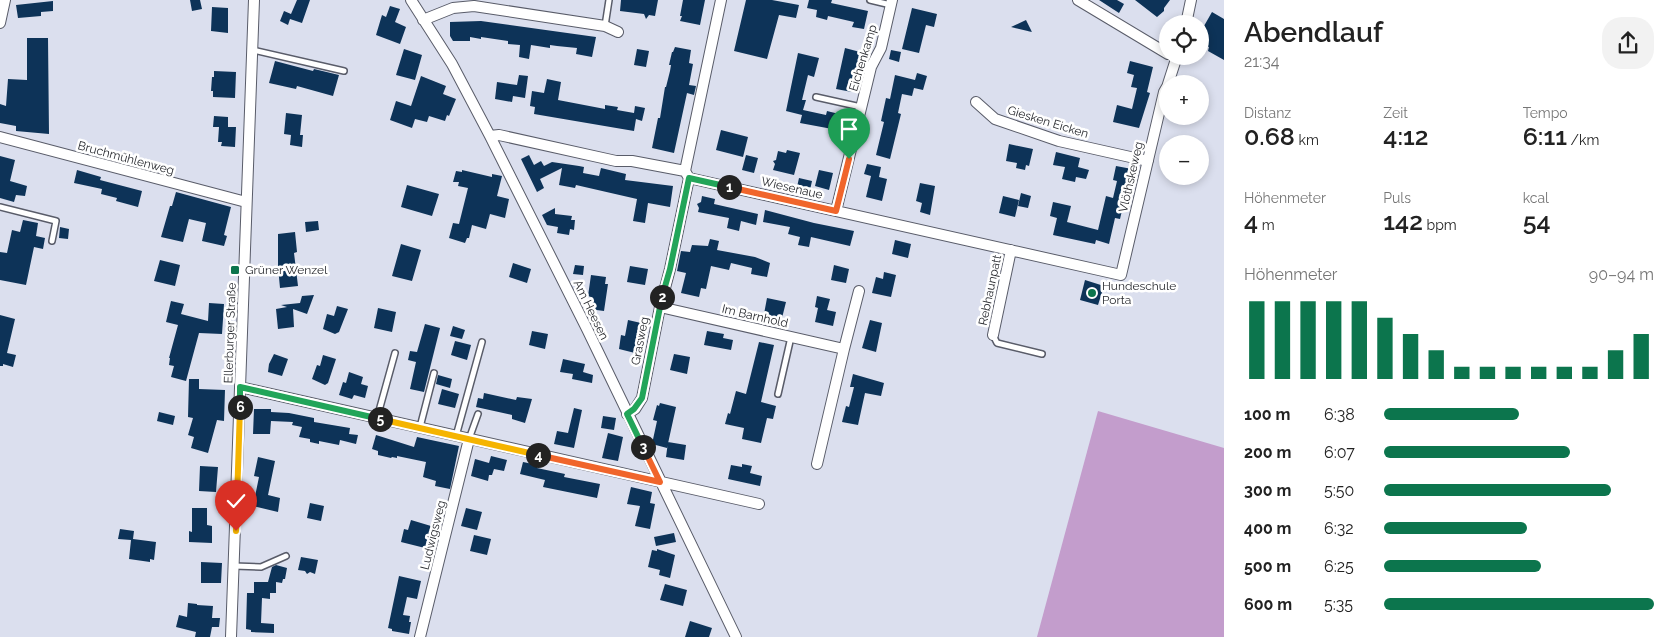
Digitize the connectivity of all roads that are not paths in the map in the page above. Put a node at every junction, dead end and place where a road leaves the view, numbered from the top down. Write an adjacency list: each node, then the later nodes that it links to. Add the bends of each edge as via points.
1 (5, 0): 12 (street)
2 (254, 0): 15 (street, Ellerburger Straße)
3 (411, 0): 11 (street, Am Heesen)
4 (609, 0): 13 (lane)
5 (721, 0): 25 (street, Grasweg)
6 (870, 0): 9 (lane)
7 (1078, 0): 16 (street)
8 (1191, 0): 10 (street)
9 (891, 2): 20 (street, Eichenkamp)
10 (1188, 15)
11 (423, 20): 13 (street, via 453,8 474,6); 22 (street, Am Heesen, via 452,64)
12 (0, 23)
13 (605, 26): 14 (street)
14 (618, 32)
15 (252, 49): 17 (lane); 26 (street, Ellerburger Straße)
16 (1159, 49)
17 (344, 71)
18 (816, 97): 20 (lane)
19 (976, 102): 24 (street, Giesken Eicken, via 995,118 1059,141)
20 (862, 108): 28 (street, Eichenkamp)
21 (1159, 113): 24 (street, Vlöthskeweg)
22 (490, 136): 25 (street, Wiesenaue, via 499,135 616,161 632,161); 44 (street, Am Heesen)
23 (0, 137): 26 (street, Bruchmühlenweg)
24 (1148, 160): 31 (street, Vlöthskeweg)
25 (687, 175): 28 (street, Wiesenaue); 33 (street, Grasweg)
26 (246, 202): 41 (street, Ellerburger Straße)
27 (0, 207): 29 (lane, via 56,221)
28 (836, 211): 30 (street, Wiesenaue)
29 (52, 241)
30 (1011, 250): 31 (street, Wiesenaue); 34 (street, Rebhaunpatt)
31 (1121, 275)
32 (859, 291): 37 (street)
33 (660, 307): 35 (street, Im Barnhold); 44 (street, Grasweg, via 642,398)
34 (993, 335): 39 (lane, via 998,343)
35 (791, 337): 37 (street, Im Barnhold); 42 (lane)
36 (482, 342): 47 (lane)
37 (844, 349): 49 (street)
38 (395, 353): 45 (lane)
39 (1042, 354)
40 (434, 373): 46 (lane)
41 (240, 387): 45 (street); 53 (street, Ellerburger Straße)
42 (778, 394)
43 (478, 414): 48 (lane)
44 (627, 414): 50 (street, Am Heesen)
45 (376, 418): 46 (street)
46 (420, 428): 47 (street)
47 (456, 436): 48 (street)
48 (469, 439): 50 (street); 55 (street, Ludwigsweg)
49 (817, 464)
50 (660, 482): 51 (street); 56 (street, Am Heesen)
51 (759, 504)
52 (286, 556): 53 (lane, via 261,567)
53 (234, 566): 54 (street, Ellerburger Straße)
54 (231, 637)
55 (420, 637)
56 (736, 637)

